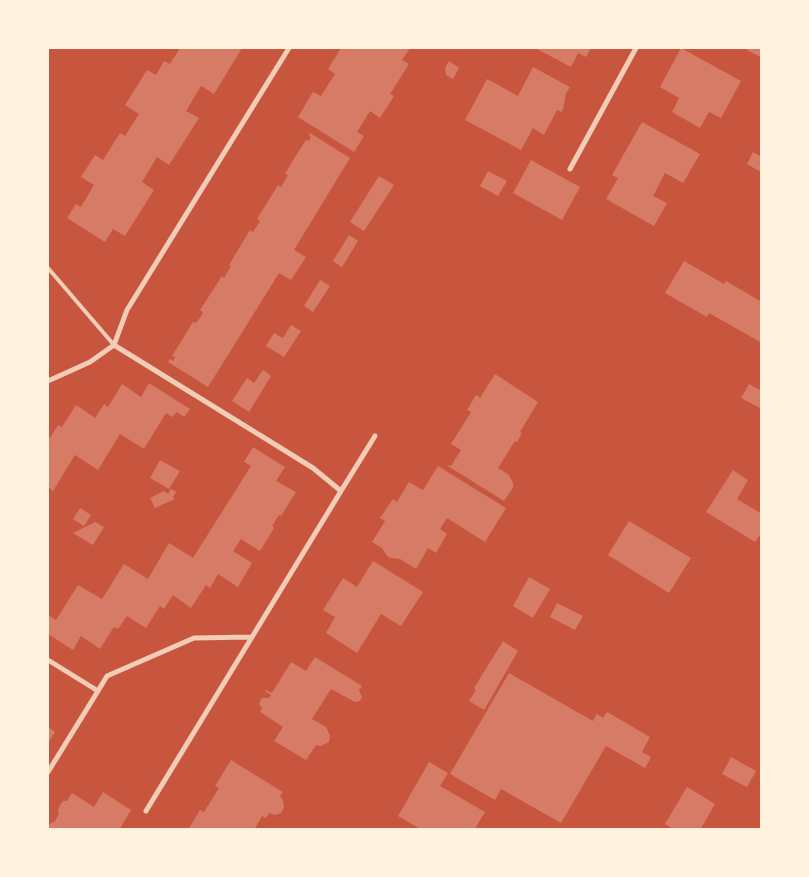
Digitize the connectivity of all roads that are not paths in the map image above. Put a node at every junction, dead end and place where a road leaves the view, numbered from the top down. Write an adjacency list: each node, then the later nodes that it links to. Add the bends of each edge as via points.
1 (289, 48): 5 (street, via 127,310)
2 (636, 48): 3 (street)
3 (570, 168)
4 (48, 268): 5 (lane)
5 (114, 345): 6 (street, via 90,362); 8 (street, via 314,468)
6 (48, 381)
7 (375, 436): 8 (street)
8 (341, 491): 9 (street)
9 (252, 636): 11 (street, via 194,638 107,676); 13 (street)
10 (48, 660): 11 (street)
11 (98, 691): 12 (street)
12 (48, 772)
13 (146, 811)

